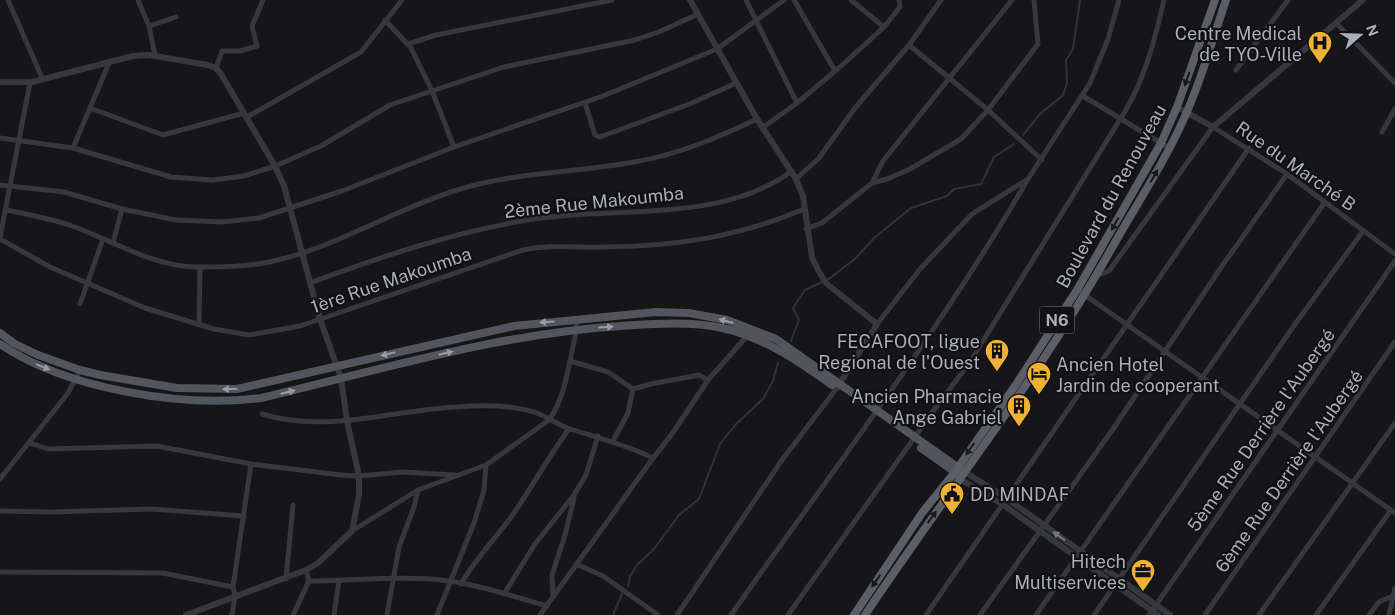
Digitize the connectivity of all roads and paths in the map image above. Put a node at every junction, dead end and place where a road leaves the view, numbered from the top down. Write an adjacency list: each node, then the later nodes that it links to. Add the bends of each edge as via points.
1 (8, 0): 37 (street)
2 (138, 0): 26 (street)
3 (263, 0): 33 (street, via 252,26 257,46 240,51 222,51)
4 (402, 0): 23 (street)
5 (612, 0): 28 (street, via 436,35)
6 (690, 0): 21 (street)
7 (746, 0): 24 (street)
8 (784, 0): 24 (street)
9 (794, 0): 35 (street)
10 (851, 0): 27 (street)
11 (899, 0): 27 (street, via 900,8)
12 (941, 0): 29 (street)
13 (1012, 0): 36 (street)
14 (1034, 0): 49 (street, via 1038,44)
15 (1119, 0): 43 (street, via 1098,65)
16 (1164, 0): 53 (street, via 1146,67 1132,101)
17 (1215, 0): 46 (highway, Boulevard du Renouveau / N6, one-way to 46)
18 (1226, 0): 50 (highway, N6)
19 (1288, 0): 34 (street)
20 (1363, 0): 25 (street)
21 (698, 14): 30 (street); 42 (street, via 661,32 635,40 504,67)
22 (176, 17): 26 (street)
23 (385, 20): 28 (street); 51 (street, via 367,46 352,59)
24 (755, 21): 30 (street); 45 (street)
25 (1336, 24): 41 (street); 54 (street)
26 (148, 26): 31 (street)
27 (884, 27): 35 (street)
28 (408, 44): 42 (street)
29 (908, 45): 36 (street); 68 (street, via 855,108 819,158)
30 (717, 49): 40 (street); 44 (street)
31 (155, 55): 32 (street, via 133,56); 33 (street)
32 (109, 63): 37 (street); 47 (street)
33 (216, 68): 51 (street)
34 (1236, 70)
35 (835, 71): 45 (street)
36 (950, 78): 49 (street); 70 (street, via 883,161)
37 (43, 80): 39 (street)
38 (0, 82): 39 (street)
39 (30, 83): 58 (street)
40 (736, 83): 44 (street, via 600,137 595,134); 52 (street)
41 (1395, 83)
42 (432, 91): 60 (street); 65 (street, via 390,105 321,146)
43 (1083, 96): 53 (street); 64 (street)
44 (585, 103): 60 (street)
45 (797, 103): 55 (street)
46 (1177, 107): 50 (street, Rue du Marché B); 59 (highway, Boulevard du Renouveau / N6)
47 (90, 108): 51 (street, via 163,135); 61 (street)
48 (1395, 109): 56 (street)
49 (988, 110): 64 (street); 70 (street, via 952,146 902,172)
50 (1186, 113): 54 (street, Rue du Marché B); 62 (highway, Boulevard du Renouveau / N6)
51 (245, 115): 65 (street)
52 (756, 119): 55 (street); 83 (street, via 681,151 637,162 525,176 468,187)
53 (1120, 119): 59 (street); 124 (street, via 974,357)
54 (1213, 127): 63 (street, Rue du Marché B); 87 (street, via 1109,271)
55 (762, 128): 66 (street)
56 (1382, 132)
57 (0, 138): 58 (street)
58 (19, 142): 61 (street); 72 (street)
59 (1161, 144): 62 (street); 90 (highway, Boulevard du Renouveau / N6, one-way to 90)
60 (454, 147): 74 (street)
61 (73, 148): 65 (street, via 152,173 190,180 227,179)
62 (1169, 148): 87 (highway, Boulevard du Renouveau / N6, one-way to 62)
63 (1249, 148): 67 (street, Rue du Marché B); 95 (street)
64 (1042, 160): 69 (street)
65 (275, 166): 74 (street)
66 (792, 171): 68 (street); 89 (street, 2ème Rue Makoumba, via 772,184 728,200 668,210 527,220 420,246)
67 (1287, 174): 73 (street, Rue du Marché B); 104 (street)
68 (796, 179): 76 (street)
69 (1028, 179): 97 (street, via 972,214 921,268); 116 (street, via 1004,222)
70 (872, 183): 78 (street, via 822,223)
71 (0, 185): 72 (street)
72 (11, 187): 75 (street, via 64,192); 77 (street)
73 (1325, 202): 79 (street, Rue du Marché B); 108 (street)
74 (291, 208): 75 (street, via 259,218 223,222 169,219); 83 (street)
75 (122, 209): 82 (street)
76 (804, 209): 78 (street); 93 (street, 1ère Rue Makoumba, via 760,227 714,239 523,250)
77 (7, 210): 80 (street); 81 (street, via 48,218)
78 (806, 229): 97 (street, via 812,257 824,280)
79 (1363, 231): 84 (street, Rue du Marché B); 115 (street)
80 (0, 238): 88 (street, 1ère Rue Makoumba, via 50,267)
81 (103, 239): 82 (street); 88 (street)
82 (113, 243): 86 (street, via 171,264)
83 (303, 252): 86 (street, via 268,263); 89 (street)
84 (1395, 254)
85 (1395, 261): 122 (street, 5ème Rue Derrière l'Aubergé)
86 (200, 267): 96 (street)
87 (1098, 275): 91 (highway, Boulevard du Renouveau / N6)
88 (87, 283): 92 (street); 96 (street, 1ère Rue Makoumba, via 145,308)
89 (310, 283): 93 (street)
90 (1078, 290): 91 (street); 113 (highway, Boulevard du Renouveau / N6)
91 (1086, 295): 95 (street); 114 (highway, Boulevard du Renouveau / N6)
92 (80, 304)
93 (320, 319): 96 (street, 1ère Rue Makoumba, via 288,329 249,335); 106 (street)
94 (576, 319): 98 (street); 99 (main road, one-way to 94, via 689,313 656,312); 106 (main road, one-way to 106, via 514,326)
95 (1128, 323): 104 (street); 138 (street)
96 (199, 324)
97 (878, 324): 111 (street)
98 (576, 329): 101 (main road, one-way to 101, via 696,324); 105 (street); 109 (main road, one-way to 98, via 512,338)
99 (753, 329): 101 (street); 111 (main road, via 798,353)
100 (0, 332): 107 (main road, via 16,344)
101 (747, 336): 110 (street); 111 (main road, via 791,356)
102 (1395, 342): 128 (street, 6ème Rue Derrière l'Aubergé)
103 (0, 344): 107 (main road, one-way to 107, via 38,365)
104 (1165, 351): 108 (street); 143 (street, via 1103,444)
105 (570, 361): 112 (street, via 608,372); 119 (street, via 555,412)
106 (337, 367): 107 (main road, one-way to 107, via 258,386 199,390); 109 (street)
107 (78, 374): 109 (main road, one-way to 109, via 156,397 203,402 261,398); 126 (street)
108 (1203, 376): 115 (street); 147 (street)
109 (341, 378): 118 (street)
110 (708, 380): 112 (street, via 699,375); 127 (street)
111 (838, 387): 116 (main road); 174 (street, via 782,460)
112 (633, 390): 125 (street, via 628,413)
113 (1011, 391): 114 (highway); 131 (highway, Boulevard du Renouveau / N6, one-way to 131)
114 (1019, 397): 131 (highway, Boulevard du Renouveau / N6)
115 (1241, 404): 122 (street); 156 (street)
116 (876, 413): 124 (main road); 175 (street)
117 (262, 414): 118 (street, via 301,422)
118 (346, 420): 119 (street, via 457,406 524,410); 133 (street)
119 (549, 420): 121 (street); 130 (street)
120 (1395, 423): 135 (street)
121 (569, 429): 123 (street); 157 (street)
122 (1278, 431): 128 (street); 165 (street, 5ème Rue Derrière l'Aubergé)
123 (598, 436): 125 (street); 137 (street, via 586,475)
124 (914, 440): 131 (main road); 176 (street)
125 (613, 441): 127 (street)
126 (30, 443): 129 (street, via 48,449 157,446); 134 (street)
127 (653, 458): 148 (street)
128 (1316, 458): 135 (street); 185 (street, 6ème Rue Derrière l'Aubergé)
129 (251, 464): 133 (street, via 298,472); 142 (street)
130 (486, 465): 132 (street); 155 (street, via 484,490)
131 (959, 473): 138 (street); 144 (highway, Boulevard du Renouveau / N6); 146 (highway, Boulevard du Renouveau / N6, one-way to 131)
132 (455, 475): 133 (street, via 403,472); 136 (street)
133 (359, 476): 145 (street)
134 (0, 479)
135 (1352, 483): 141 (street); 186 (street)
136 (418, 490): 145 (street); 151 (street, via 399,547)
137 (574, 495): 160 (street, via 535,544); 162 (street, via 552,575)
138 (1004, 501): 143 (street); 179 (street)
139 (293, 505): 152 (street)
140 (0, 511): 142 (street, via 151,509)
141 (1393, 511): 187 (street)
142 (244, 516): 158 (street)
143 (1041, 528): 147 (street); 180 (street)
144 (911, 529): 146 (highway); 177 (highway, Boulevard du Renouveau / N6, one-way to 177)
145 (352, 531): 149 (street)
146 (919, 534): 178 (highway, Boulevard du Renouveau / N6)
147 (1079, 555): 156 (street); 181 (street)
148 (576, 564): 162 (street); 173 (street, via 603,576)
149 (306, 570): 152 (street); 154 (street)
150 (0, 572): 158 (street, via 163,573)
151 (394, 578): 153 (street); 155 (street); 170 (street)
152 (286, 579): 161 (street)
153 (339, 580): 154 (street); 169 (street)
154 (309, 581): 168 (street)
155 (450, 582): 157 (street); 171 (street)
156 (1117, 582): 165 (street); 182 (street)
157 (461, 584): 160 (street)
158 (233, 587): 161 (street)
159 (1395, 588): 163 (street)
160 (504, 594): 164 (street)
161 (235, 595): 166 (street); 167 (street)
162 (553, 595): 164 (street)
163 (1394, 595): 188 (street, via 1379,602); 189 (street)
164 (547, 606): 172 (street)
165 (1152, 610): 183 (street); 184 (street)
166 (186, 615)
167 (232, 615)
168 (293, 615)
169 (334, 615)
170 (387, 615)
171 (437, 615)
172 (540, 615)
173 (658, 615)
174 (678, 615)
175 (731, 615)
176 (788, 615)
177 (854, 615)
178 (865, 615)
179 (926, 615)
180 (980, 615)
181 (1036, 615)
182 (1094, 615)
183 (1158, 615)
184 (1170, 615)
185 (1205, 615)
186 (1259, 615)
187 (1316, 615)
188 (1369, 615)
189 (1389, 615)

